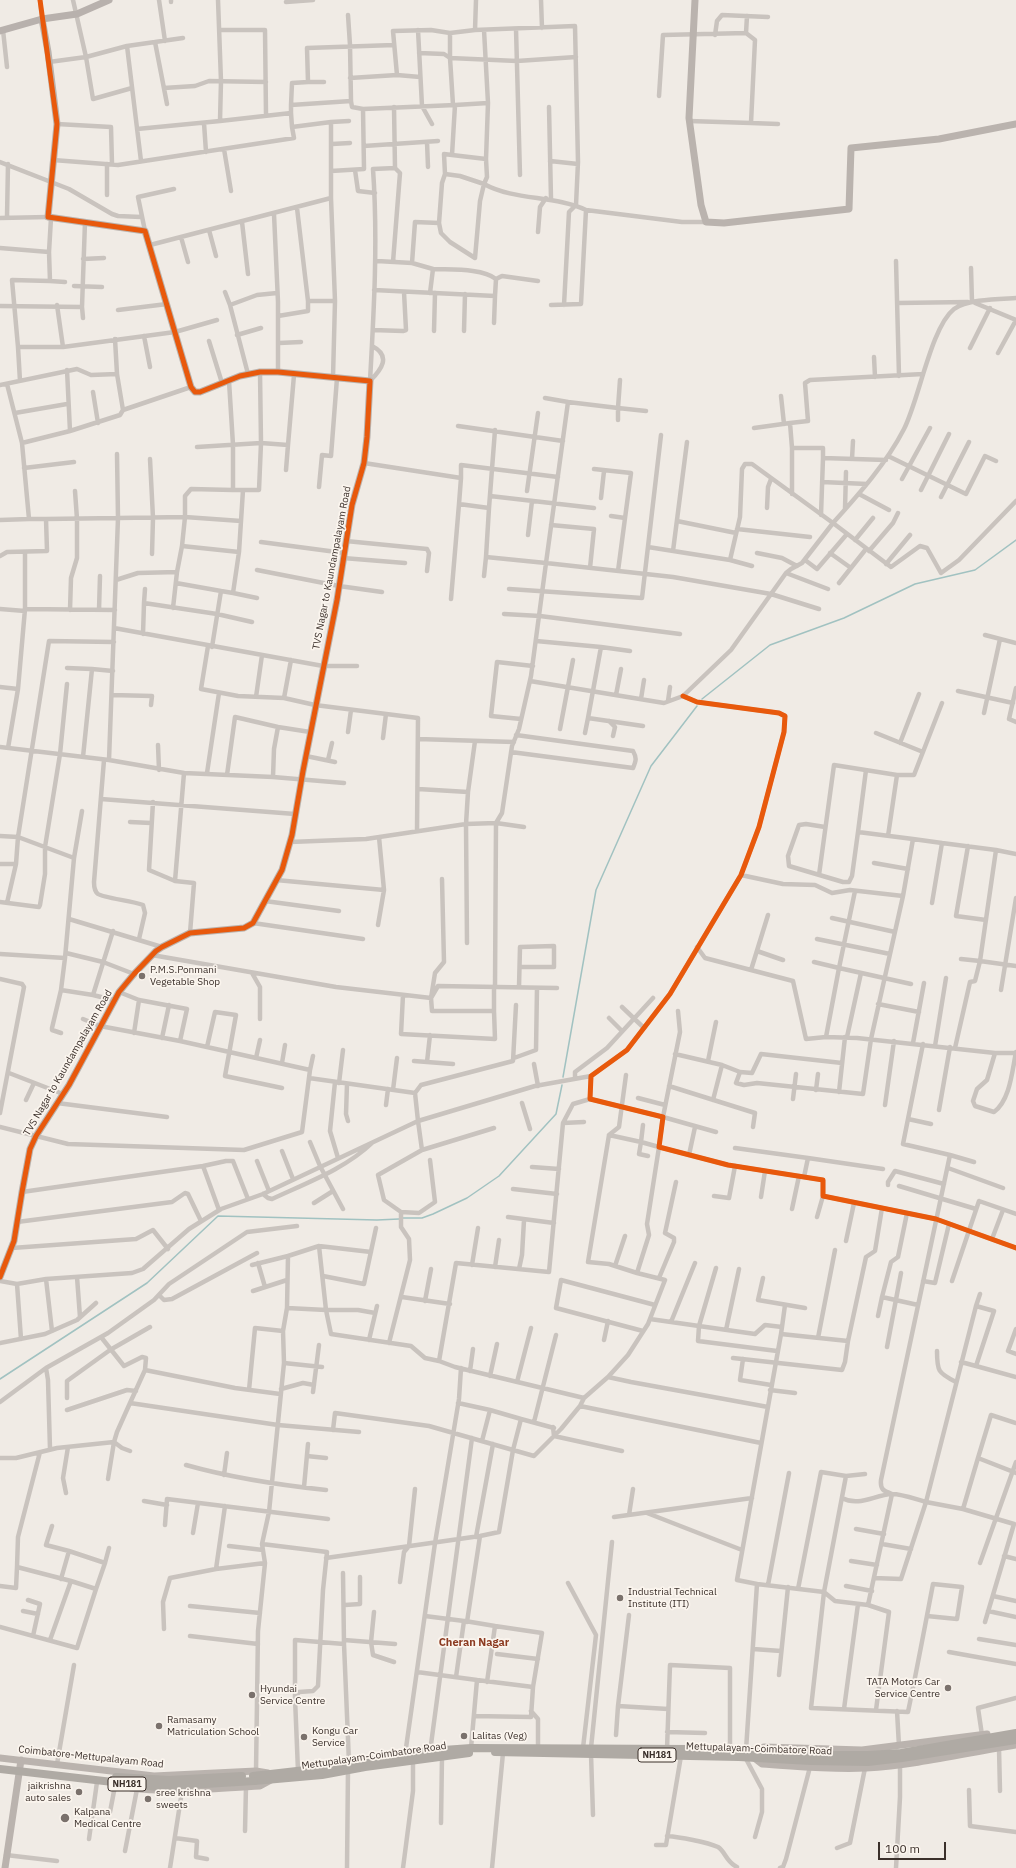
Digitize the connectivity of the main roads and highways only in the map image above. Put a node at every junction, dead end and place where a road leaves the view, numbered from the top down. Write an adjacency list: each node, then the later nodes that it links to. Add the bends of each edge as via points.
1 (108, 0): 2 (main road, via 77,14 42,19)
2 (2, 30)
3 (1016, 1733): 8 (highway, NH181)
4 (1016, 1740): 8 (highway, Mettupalayam-Coimbatore Road / NH181)
5 (589, 1750): 6 (highway, Mettupalayam-Coimbatore Road / NH181, via 442,1756); 6 (highway, NH181, via 471,1748); 7 (highway, Mettupalayam-Coimbatore Road / NH181, via 681,1756); 7 (highway, NH181, via 730,1750)
6 (430, 1754): 10 (highway, NH181, via 405,1755); 10 (highway, Mettupalayam-Coimbatore Road / NH181, via 413,1760)
7 (750, 1754): 8 (highway, Mettupalayam-Coimbatore Road / NH181, via 846,1762)
8 (885, 1757)
9 (0, 1764): 12 (highway, NH181, bridge, via 134,1779)
10 (348, 1766): 13 (highway, NH181, via 298,1771); 13 (highway, Mettupalayam-Coimbatore Road / NH181, via 322,1775)
11 (0, 1770): 12 (highway, NH181, bridge, via 156,1787)
12 (254, 1776): 13 (highway, NH181)
13 (272, 1777)

